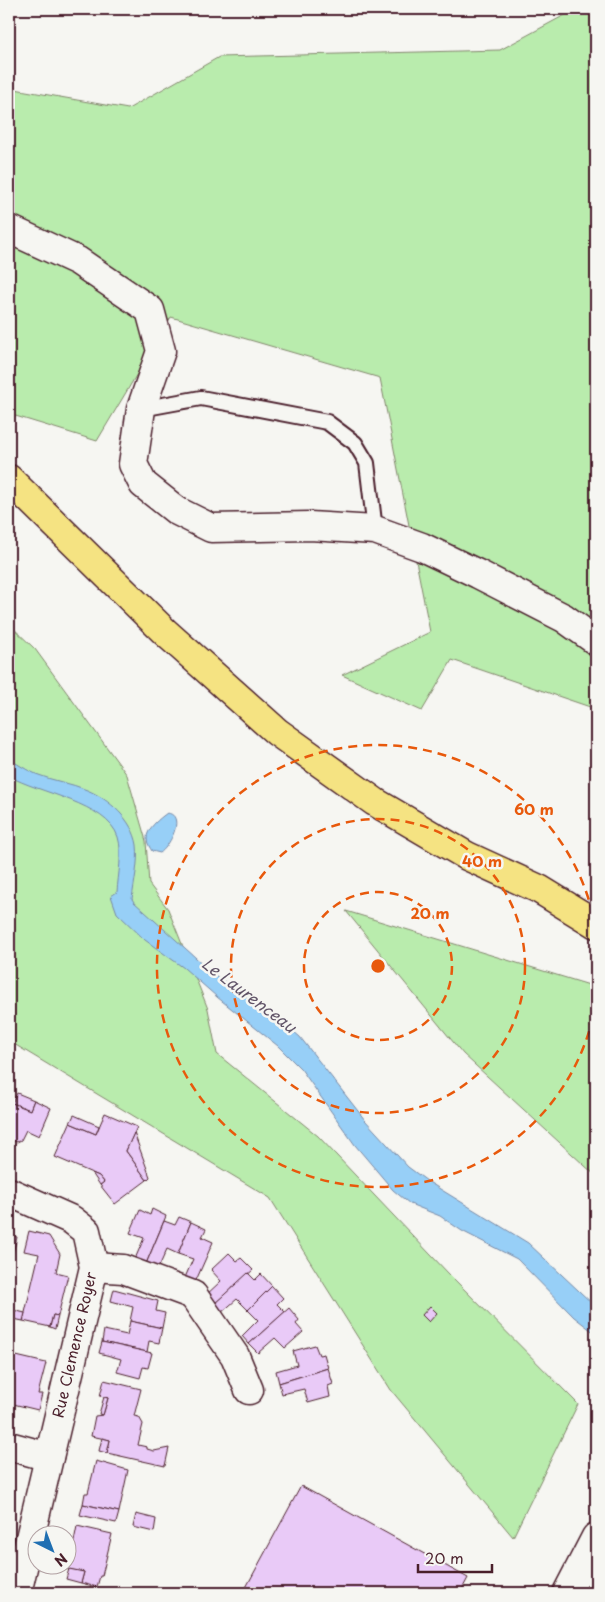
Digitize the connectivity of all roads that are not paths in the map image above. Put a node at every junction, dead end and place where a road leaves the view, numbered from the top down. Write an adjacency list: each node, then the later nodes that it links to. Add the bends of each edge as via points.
1 (9, 228): 2 (street, via 78,261 150,310 161,351)
2 (141, 409): 4 (lane, via 201,398 327,422 354,443 367,463); 4 (street, via 133,464 143,484 177,511 211,528 310,526)
3 (9, 479): 6 (main road, via 165,632 277,732 375,802 467,856)
4 (375, 530): 5 (street, via 422,547 478,574 564,618)
5 (596, 641)
6 (539, 889): 7 (main road); 8 (main road)
7 (596, 903)
8 (596, 924)
9 (9, 1192): 10 (street, Rue Clemence Royer, via 72,1220 86,1231)
10 (94, 1267): 11 (street, via 123,1269 192,1295 235,1356); 13 (street, Rue Clemence Royer)
11 (249, 1390)
12 (9, 1446): 13 (street)
13 (49, 1457): 15 (street, Rue Clemence Royer)
14 (596, 1537): 16 (street)
15 (17, 1593)
16 (567, 1593)

